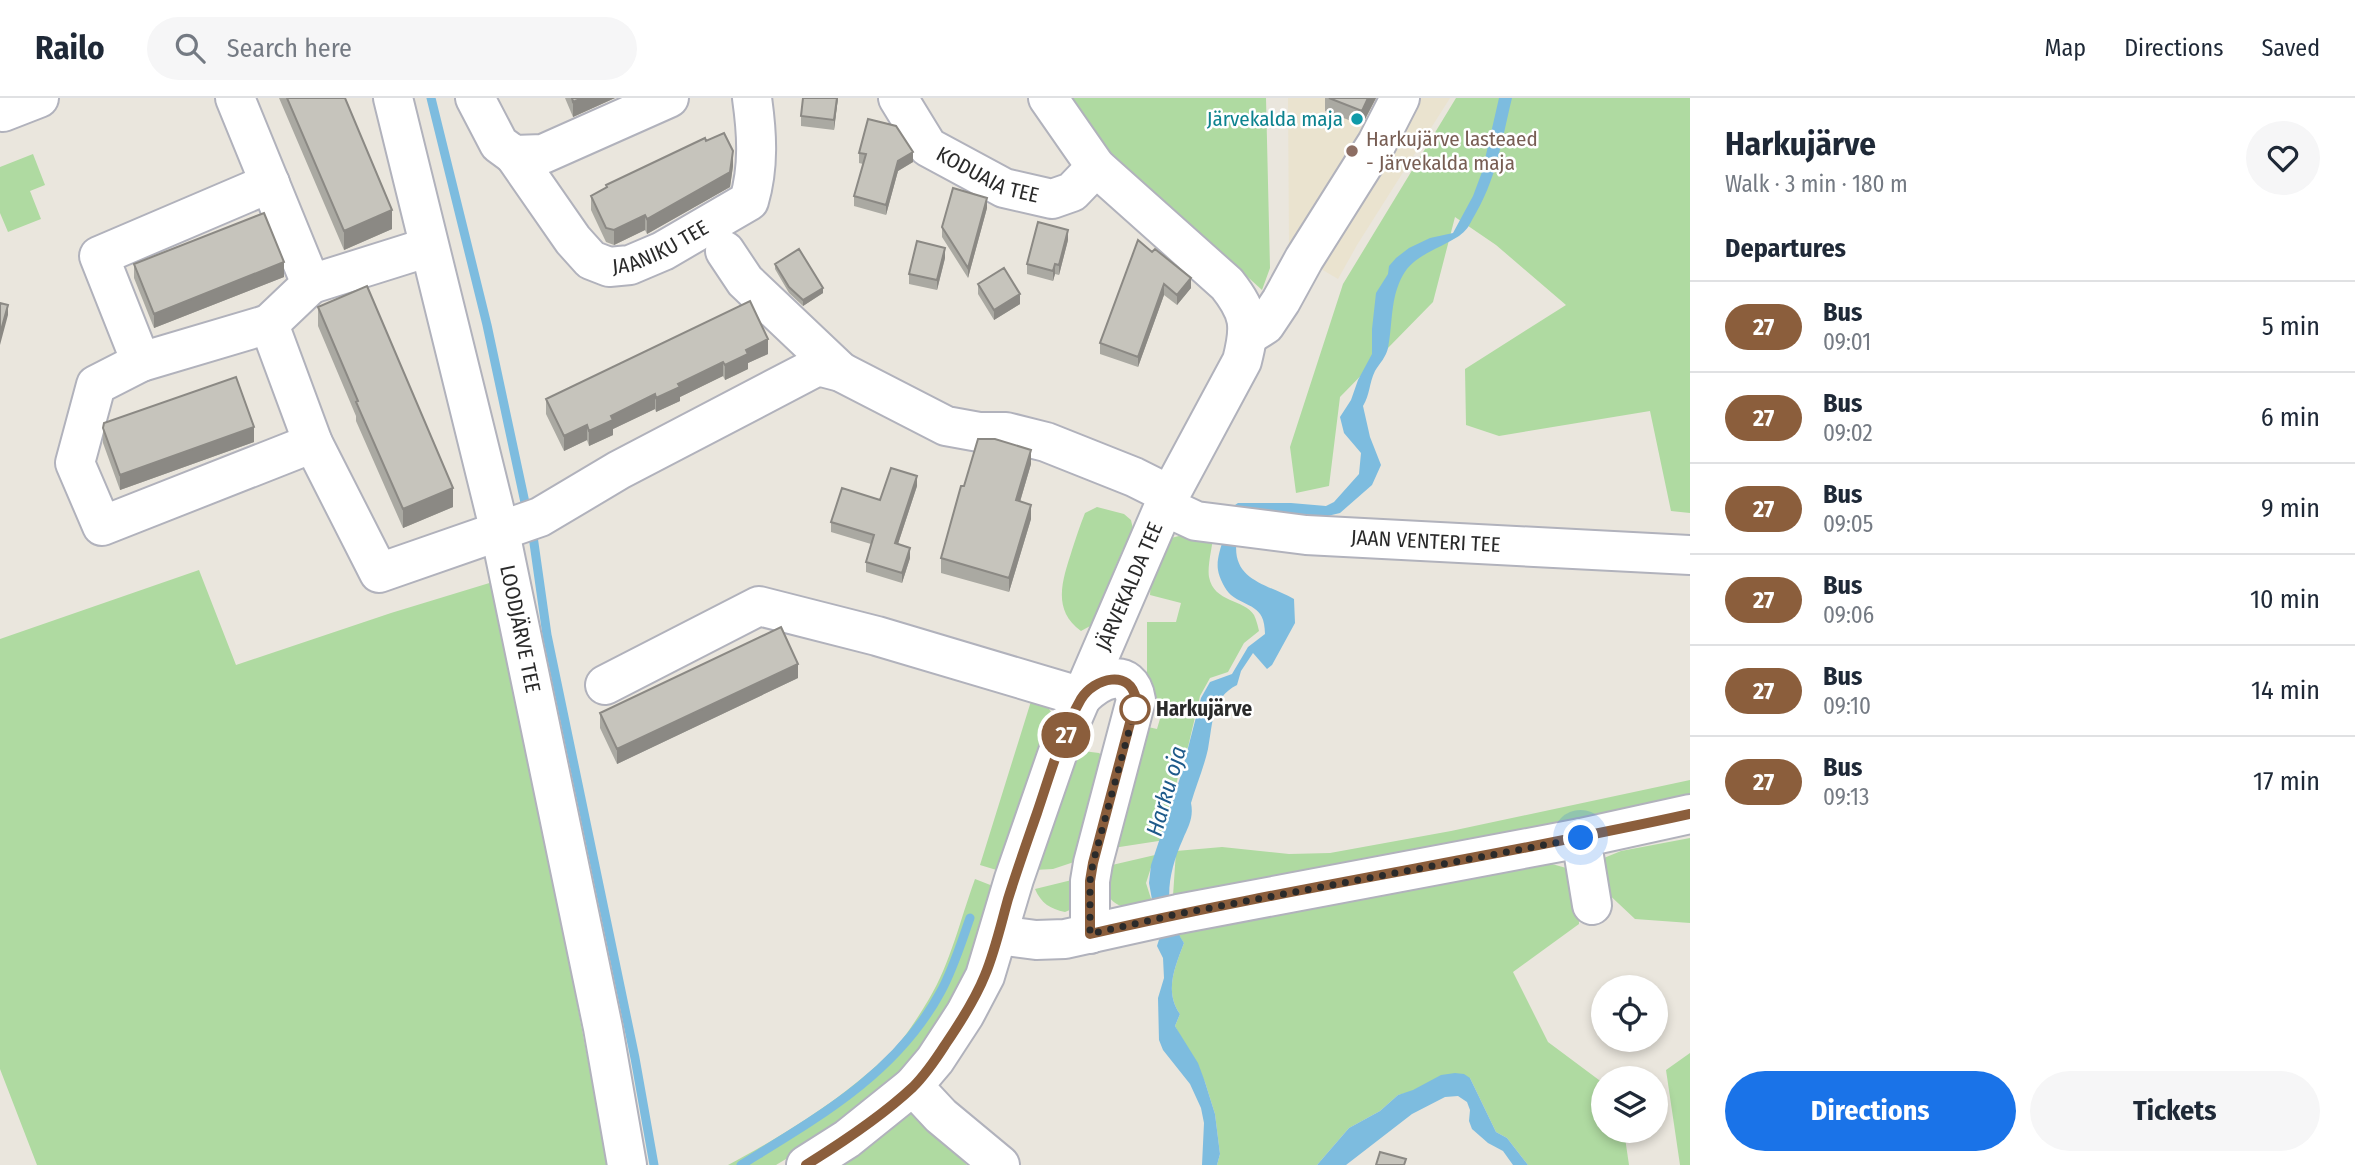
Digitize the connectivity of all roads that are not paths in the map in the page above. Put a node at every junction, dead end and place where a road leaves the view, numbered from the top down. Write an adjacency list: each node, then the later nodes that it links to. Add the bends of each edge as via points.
1 (39, 98): 10 (street)
2 (235, 98): 13 (street)
3 (393, 98): 14 (street, LOODJÄRVE TEE)
4 (475, 98): 11 (street, JAANIKU TEE, via 499,144)
5 (669, 98): 11 (street, via 543,154)
6 (752, 98): 11 (street, JAANIKU TEE, via 757,133 755,183 749,201 630,265 609,267 591,260)
7 (898, 98): 12 (street, KODUAIA TEE, via 928,147 1004,188 1052,199 1072,192)
8 (1048, 98): 12 (street)
9 (1401, 98): 18 (street, via 1281,301 1265,325)
10 (4, 112)
11 (513, 155)
12 (1096, 167): 18 (street, via 1227,284 1243,305)
13 (270, 183): 16 (street); 19 (street, via 99,256)
14 (429, 247): 16 (street); 23 (street, LOODJÄRVE TEE)
15 (725, 251): 20 (street, via 745,281)
16 (311, 284): 17 (street)
17 (269, 324): 19 (street); 21 (street)
18 (1249, 335): 22 (street, JÄRVEKALDA TEE, via 1242,360)
19 (141, 362): 21 (street, via 96,384 75,463 102,526)
20 (841, 372): 22 (street, JAAN VENTERI TEE, via 946,426 1006,432 1046,442 1134,477); 23 (street, via 818,366)
21 (313, 443): 23 (street, via 379,573)
22 (1167, 501): 24 (street, JAAN VENTERI TEE, via 1196,521 1333,537); 26 (street, JÄRVEKALDA TEE)
23 (517, 525): 33 (street, LOODJÄRVE TEE)
24 (1690, 555)
25 (605, 685): 26 (street, via 759,606)
26 (1082, 697): 30 (street, via 1094,685 1113,678 1130,685 1136,700 1093,863); 31 (street, JÄRVEKALDA TEE, via 1058,752)
27 (1690, 814): 28 (street)
28 (1581, 838): 29 (street); 30 (street)
29 (1592, 905)
30 (1090, 934): 31 (street, via 1036,940)
31 (998, 935): 32 (street, JÄRVEKALDA TEE, via 985,976 965,1014)
32 (913, 1086): 34 (street, JÄRVEKALDA TEE); 35 (street)
33 (627, 1165)
34 (806, 1165)
35 (1000, 1165)

